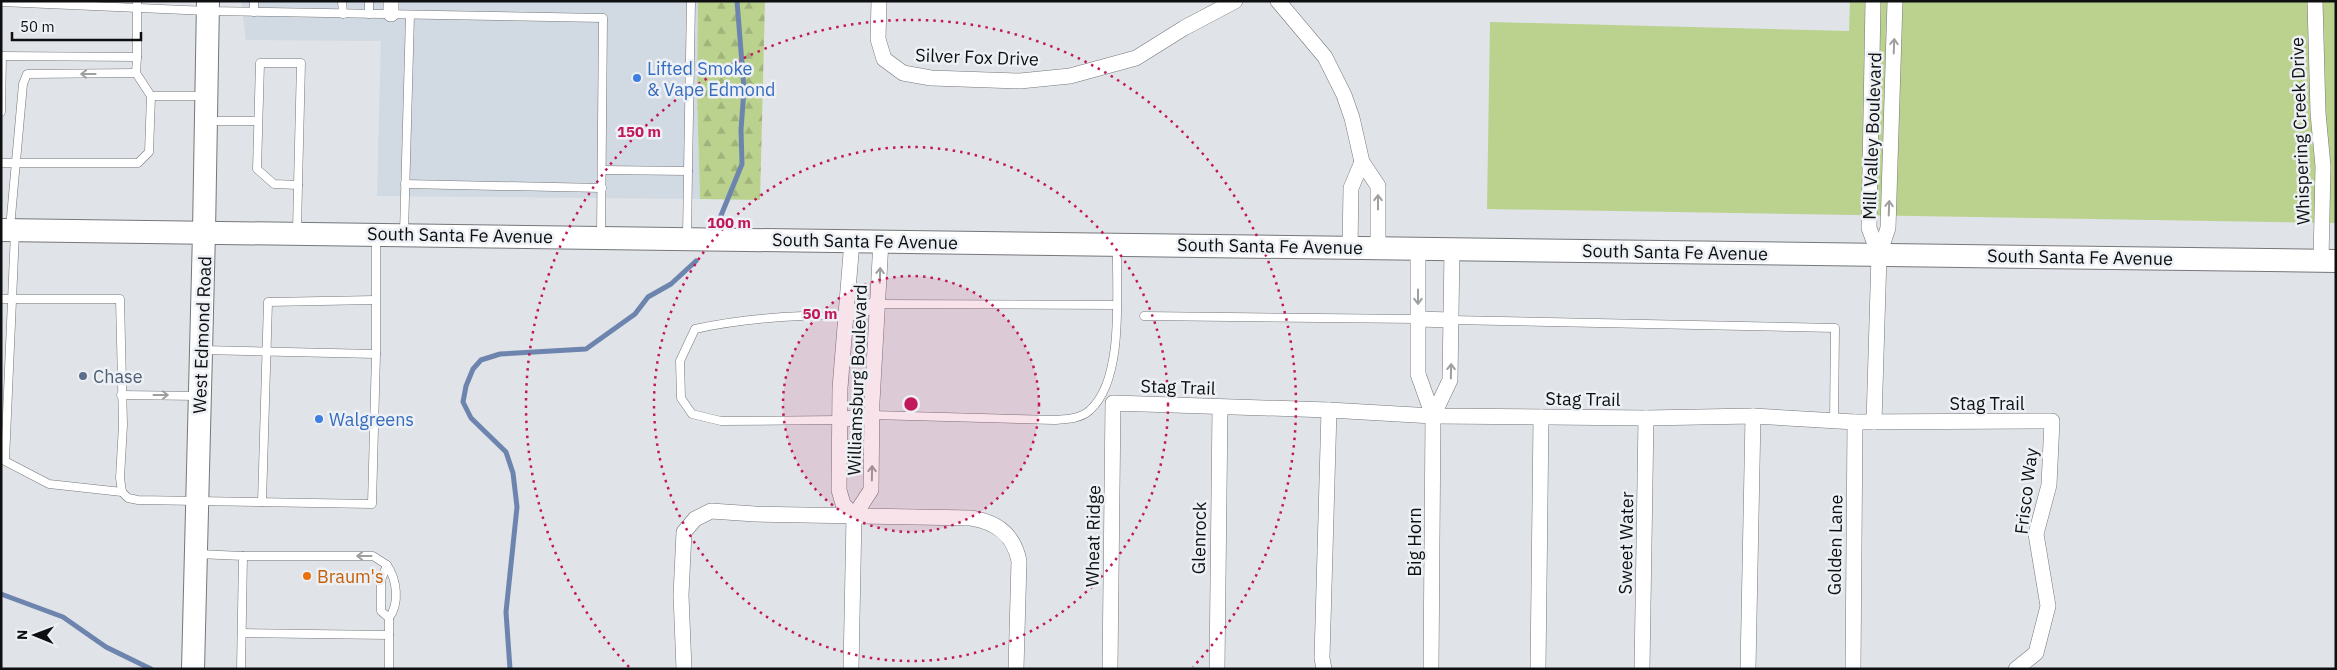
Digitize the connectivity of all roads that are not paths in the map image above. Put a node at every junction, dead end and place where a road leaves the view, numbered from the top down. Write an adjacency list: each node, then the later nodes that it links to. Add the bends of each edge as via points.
1 (254, 1): 15 (lane)
2 (342, 1): 16 (lane)
3 (369, 1): 17 (lane)
4 (692, 1): 31 (lane)
5 (879, 1): 6 (street, Silver Fox Drive, via 878,39 884,59 903,73 931,78 1020,81 1070,76 1136,58)
6 (1236, 1)
7 (1278, 1): 28 (street, via 1325,57 1344,95)
8 (1873, 1): 49 (street, Mill Valley Boulevard, via 1869,228)
9 (1895, 1): 49 (street, Mill Valley Boulevard, one-way to 9, via 1888,228)
10 (2315, 1): 50 (street, Whispering Creek Drive, via 2318,113)
11 (1, 2): 12 (lane)
12 (137, 4): 13 (lane); 20 (lane)
13 (208, 6): 15 (lane); 23 (main road, West Edmond Road)
14 (391, 8): 17 (lane); 18 (lane)
15 (254, 12): 16 (lane)
16 (343, 14): 17 (lane)
17 (368, 14)
18 (410, 15): 30 (lane, via 603,18); 32 (lane)
19 (2, 56): 20 (lane); 24 (lane)
20 (137, 57): 21 (lane)
21 (136, 73): 22 (lane); 27 (lane, one-way to 27, via 27,74 22,84)
22 (151, 96): 23 (lane); 27 (lane, via 149,152 138,163)
23 (207, 96): 25 (main road, West Edmond Road)
24 (1, 112)
25 (206, 121): 26 (lane); 36 (main road, West Edmond Road)
26 (258, 121): 33 (lane, via 257,169 274,184); 33 (lane, via 260,63 301,62)
27 (17, 162): 29 (lane); 35 (lane)
28 (1362, 162): 45 (street, via 1351,188); 46 (street, one-way to 28, via 1378,186)
29 (1, 163)
30 (602, 170): 31 (lane); 34 (lane)
31 (688, 171): 41 (lane)
32 (405, 184): 34 (lane); 39 (lane)
33 (298, 185): 37 (lane)
34 (602, 188): 40 (lane)
35 (9, 230): 36 (main road, South Santa Fe Avenue); 52 (lane)
36 (204, 232): 37 (main road, South Santa Fe Avenue); 60 (main road, West Edmond Road)
37 (297, 233): 38 (main road, South Santa Fe Avenue)
38 (376, 234): 39 (main road, South Santa Fe Avenue); 53 (lane)
39 (404, 235): 40 (main road, South Santa Fe Avenue)
40 (601, 237): 41 (main road, South Santa Fe Avenue)
41 (687, 239): 42 (main road, South Santa Fe Avenue)
42 (852, 240): 43 (main road, South Santa Fe Avenue); 56 (street, Williamsburg Boulevard)
43 (881, 241): 44 (main road, South Santa Fe Avenue); 54 (street, Williamsburg Boulevard, one-way to 43)
44 (1117, 244): 45 (main road, South Santa Fe Avenue); 55 (lane)
45 (1350, 247): 46 (main road, South Santa Fe Avenue)
46 (1378, 248): 47 (main road, South Santa Fe Avenue)
47 (1418, 248): 48 (main road, South Santa Fe Avenue); 58 (street, Big Horn, one-way to 58)
48 (1452, 249): 49 (main road, South Santa Fe Avenue); 59 (street, Big Horn)
49 (1879, 255): 50 (main road, South Santa Fe Avenue); 77 (street)
50 (2328, 261)
51 (1, 299): 52 (lane)
52 (12, 299): 63 (lane, via 120,299); 78 (lane)
53 (375, 300): 61 (lane, via 268,302); 62 (lane)
54 (878, 304): 55 (lane); 56 (street); 68 (street, Williamsburg Boulevard)
55 (1116, 305): 68 (lane, via 1116,346 1109,380 1090,411 1075,418)
56 (846, 315): 73 (street, Williamsburg Boulevard); 73 (lane, via 801,315 696,329 680,361 682,398 692,414 721,422)
57 (1144, 316): 58 (lane)
58 (1418, 319): 59 (street); 69 (street, Big Horn, via 1418,374)
59 (1451, 320): 69 (street, Big Horn, one-way to 59, via 1450,380); 74 (lane, via 1835,328)
60 (201, 350): 61 (lane); 64 (main road, West Edmond Road)
61 (268, 352): 62 (lane); 81 (lane)
62 (376, 354): 81 (lane, via 372,504)
63 (121, 395): 64 (lane, one-way to 64); 79 (lane)
64 (200, 396): 80 (main road, West Edmond Road)
65 (1113, 404): 66 (street, Stag Trail); 95 (street, Wheat Ridge)
66 (1220, 407): 67 (street, Stag Trail); 96 (street, Glenrock)
67 (1329, 410): 69 (street, Stag Trail); 97 (street)
68 (872, 415): 73 (street); 82 (street, Williamsburg Boulevard, one-way to 68, via 871,490)
69 (1433, 416): 71 (street, Stag Trail); 98 (street, Big Horn)
70 (1753, 416): 72 (street, Stag Trail); 74 (street, Stag Trail); 101 (street)
71 (1541, 417): 72 (street, Stag Trail); 99 (street)
72 (1646, 418): 100 (street, Sweet Water)
73 (840, 420): 82 (street, Williamsburg Boulevard, via 839,490 844,504)
74 (1834, 421): 76 (street, Stag Trail)
75 (2052, 421): 77 (street, Stag Trail); 103 (street, Frisco Way, via 2049,485 2036,534 2048,606 2036,653)
76 (1855, 422): 77 (street, Stag Trail); 102 (street, Golden Lane)
77 (1874, 422)
78 (3, 460): 79 (lane, via 49,484)
79 (122, 492): 80 (lane, via 128,498 138,500)
80 (197, 501): 81 (lane); 83 (main road, West Edmond Road)
81 (262, 502)
82 (854, 516): 92 (street, via 711,511 695,519 684,532); 93 (street); 94 (street, via 971,518 993,523 1002,530 1014,544 1018,561)
83 (196, 554): 84 (lane); 89 (main road, West Edmond Road)
84 (242, 556): 85 (lane, one-way to 84, via 373,556); 87 (lane)
85 (387, 565): 86 (lane, via 395,578 395,610); 86 (lane, via 381,580 381,611)
86 (389, 618): 88 (lane)
87 (242, 633): 88 (lane); 90 (lane)
88 (389, 635): 91 (lane)
89 (193, 669)
90 (241, 669)
91 (389, 669)
92 (684, 669)
93 (851, 669)
94 (1016, 669)
95 (1110, 669)
96 (1217, 669)
97 (1324, 669)
98 (1431, 669)
99 (1538, 669)
100 (1642, 669)
101 (1748, 669)
102 (1853, 669)
103 (2016, 669)

